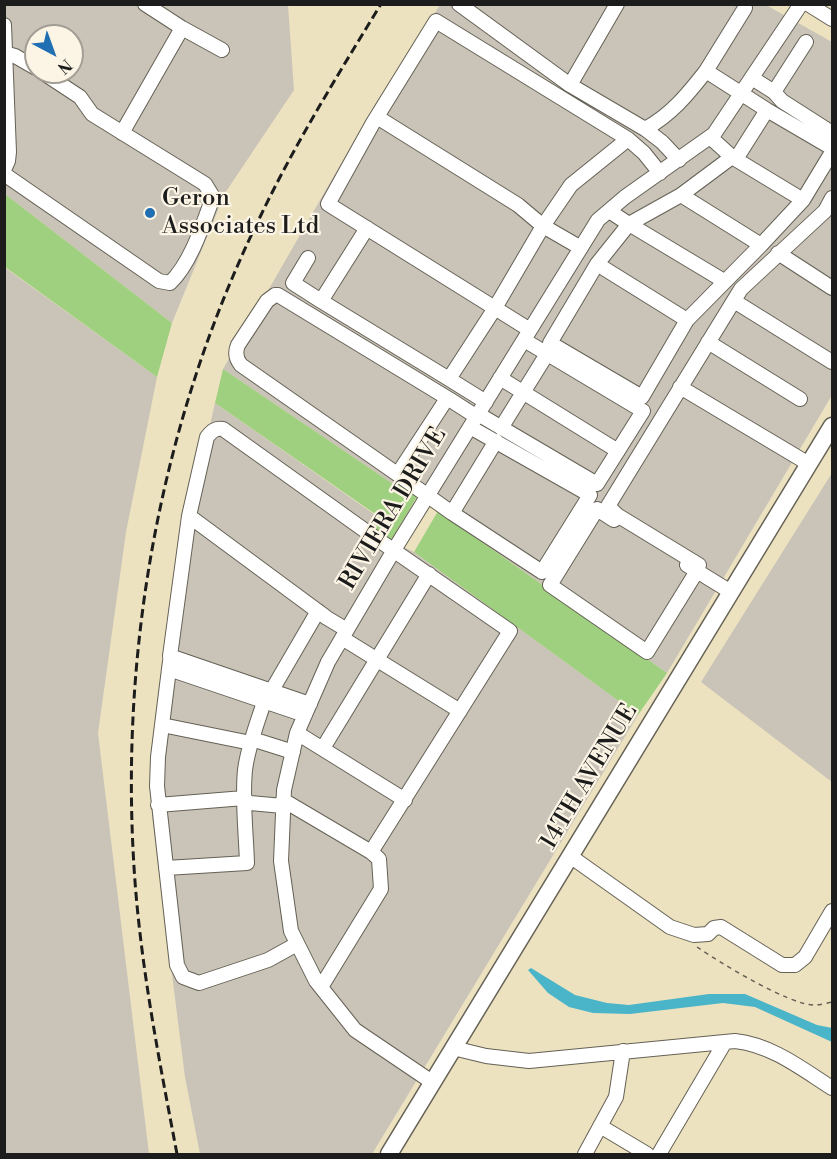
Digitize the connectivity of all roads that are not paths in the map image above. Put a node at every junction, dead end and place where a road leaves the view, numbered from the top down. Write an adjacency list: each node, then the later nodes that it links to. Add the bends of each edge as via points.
1 (145, 4): 9 (street)
2 (459, 4): 17 (street)
3 (617, 4): 17 (street)
4 (801, 4): 15 (street, RIVIERA DRIVE)
5 (808, 4): 7 (street)
6 (745, 8): 14 (street)
7 (832, 19)
8 (4, 26): 12 (street)
9 (182, 28): 11 (street); 23 (street)
10 (806, 42): 18 (street)
11 (222, 50)
12 (5, 53): 13 (street); 30 (street, via 9,152)
13 (24, 61)
14 (706, 71): 19 (street); 22 (street, via 675,108)
15 (752, 78): 18 (street); 19 (street, RIVIERA DRIVE)
16 (60, 84): 23 (street, via 80,97 92,114)
17 (570, 85): 22 (street)
18 (774, 92): 24 (street)
19 (742, 93): 20 (street); 25 (street, RIVIERA DRIVE)
20 (767, 110): 27 (street); 28 (street)
21 (377, 117): 26 (street, via 436,21); 38 (street, via 518,205); 39 (street, via 328,204)
22 (645, 129): 29 (street)
23 (122, 133): 30 (street, via 204,184 213,197 197,238 170,283 159,281)
24 (832, 133)
25 (710, 137): 28 (street); 29 (street, RIVIERA DRIVE)
26 (628, 139): 31 (street); 38 (street, via 571,185)
27 (832, 150): 34 (street)
28 (734, 158): 32 (street); 34 (street)
29 (679, 160): 31 (street, RIVIERA DRIVE)
30 (4, 172)
31 (660, 173): 35 (street, RIVIERA DRIVE)
32 (681, 195): 37 (street); 40 (street)
33 (832, 198): 36 (street)
34 (803, 200): 40 (street)
35 (609, 211): 37 (street); 41 (street, RIVIERA DRIVE, via 598,220)
36 (829, 214): 42 (street)
37 (629, 224): 44 (street); 45 (street)
38 (543, 225): 41 (street); 49 (street)
39 (367, 228): 47 (street); 49 (street)
40 (760, 245): 45 (street)
41 (581, 248): 51 (street, RIVIERA DRIVE)
42 (778, 253): 46 (street); 48 (street)
43 (308, 258): 47 (street, via 293,283)
44 (597, 264): 50 (street); 50 (street, via 550,343 642,397)
45 (724, 281): 50 (street)
46 (832, 288)
47 (321, 301): 56 (street)
48 (734, 301): 52 (street); 54 (street)
49 (495, 308): 51 (street); 56 (street)
50 (687, 320)
51 (527, 335): 53 (street); 55 (street, RIVIERA DRIVE)
52 (708, 342): 57 (street); 60 (street)
53 (547, 354): 58 (street); 65 (street, via 643,411)
54 (832, 362)
55 (500, 378): 58 (street); 61 (street, RIVIERA DRIVE)
56 (449, 379): 61 (street)
57 (680, 387): 66 (street); 72 (street, via 608,506)
58 (523, 392): 64 (street); 65 (street)
59 (449, 399): 62 (street); 67 (street, via 442,403); 67 (street, via 275,295 238,345 241,365)
60 (800, 399)
61 (486, 402): 62 (street, RIVIERA DRIVE)
62 (475, 419): 64 (street); 68 (street, RIVIERA DRIVE)
63 (832, 426): 66 (main road, 14TH AVENUE)
64 (499, 435): 65 (street, via 597,484); 69 (street); 69 (street, via 590,495 542,572)
65 (618, 451)
66 (809, 464): 74 (main road, 14TH AVENUE)
67 (400, 476): 68 (street)
68 (428, 496): 69 (street); 71 (street, RIVIERA DRIVE)
69 (452, 513)
70 (189, 516): 71 (street, via 207,437 217,428); 75 (street); 78 (street)
71 (394, 550): 73 (street); 76 (street, RIVIERA DRIVE)
72 (698, 568): 72 (street, via 597,509 550,585 647,652); 74 (street)
73 (429, 574): 77 (street); 81 (street, via 510,630)
74 (731, 592): 92 (main road, 14TH AVENUE)
75 (318, 611): 76 (street); 79 (street)
76 (345, 634): 77 (street); 80 (street, RIVIERA DRIVE)
77 (376, 659): 81 (street); 85 (street)
78 (170, 662): 79 (street); 82 (street)
79 (268, 696): 80 (street); 84 (street)
80 (307, 710): 83 (street, RIVIERA DRIVE)
81 (460, 711): 89 (street)
82 (162, 724): 84 (street); 90 (street)
83 (297, 733): 85 (street); 86 (street, RIVIERA DRIVE)
84 (252, 741): 86 (street); 87 (street, via 245,770)
85 (323, 748): 89 (street)
86 (293, 752): 88 (street, RIVIERA DRIVE)
87 (245, 798): 88 (street); 90 (street); 93 (street, via 248,863)
88 (283, 800): 91 (street); 95 (street, RIVIERA DRIVE, via 281,861 291,930)
89 (405, 800): 91 (street)
90 (158, 805): 93 (street)
91 (372, 852): 96 (street, via 379,859 381,889)
92 (570, 856): 94 (street, via 670,927 694,935 708,934 721,927 782,965 795,965 805,957); 98 (main road, 14TH AVENUE)
93 (166, 868): 95 (street, via 177,965 189,981 199,983 268,960)
94 (832, 911)
95 (297, 944): 96 (street, RIVIERA DRIVE)
96 (321, 987): 100 (street, RIVIERA DRIVE, via 355,1030)
97 (724, 1042): 99 (street); 101 (street, via 751,1043 771,1050); 106 (street)
98 (453, 1048): 99 (street, via 529,1061); 100 (main road, 14TH AVENUE)
99 (623, 1051): 102 (street, via 616,1097)
100 (432, 1082): 103 (main road, 14TH AVENUE)
101 (832, 1088)
102 (600, 1126): 104 (street); 105 (street)
103 (389, 1155)
104 (585, 1155)
105 (647, 1155)
106 (659, 1155)

